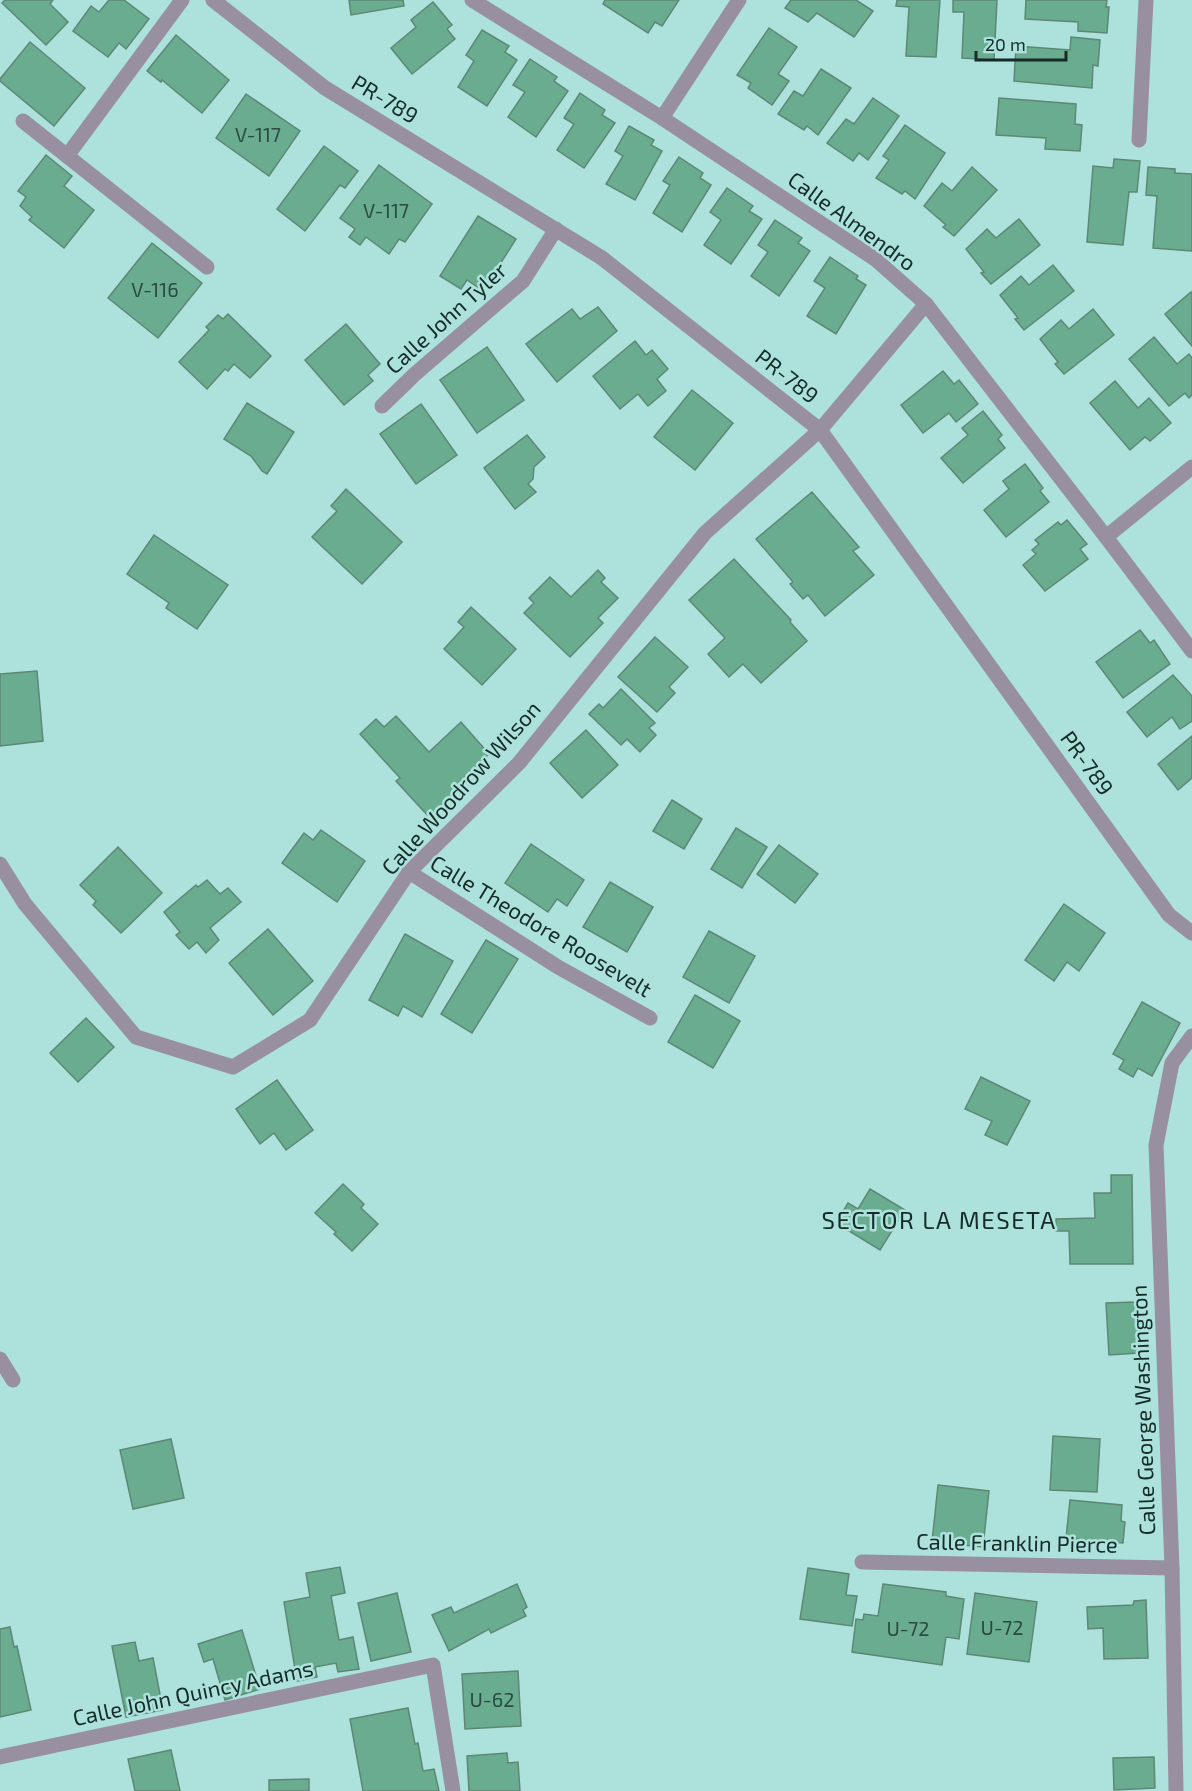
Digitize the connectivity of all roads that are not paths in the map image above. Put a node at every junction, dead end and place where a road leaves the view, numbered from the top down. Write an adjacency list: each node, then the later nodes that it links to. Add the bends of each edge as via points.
1 (182, 0): 9 (street)
2 (213, 0): 10 (street, PR-789 / PR-789, via 325,88)
3 (472, 0): 6 (street, Calle Almendro)
4 (738, 0): 6 (street)
5 (1146, 0): 8 (street)
6 (662, 118): 12 (street, Calle Almendro, via 875,260)
7 (23, 121): 9 (street)
8 (1139, 140)
9 (67, 156): 11 (street)
10 (556, 229): 13 (street, Calle John Tyler, via 523,281); 14 (street, PR-789 / PR-789, via 602,258)
11 (207, 267)
12 (926, 304): 14 (street, Calle Woodrow Wilson); 16 (street, Calle Almendro)
13 (382, 406)
14 (820, 430): 19 (street, Calle Woodrow Wilson, via 705,533 519,763); 20 (street, PR-789 / PR-789, via 1169,915)
15 (1192, 467): 16 (street)
16 (1106, 537): 17 (street, Calle Almendro)
17 (1192, 651)
18 (0, 864): 19 (street, Calle Woodrow Wilson, via 25,904 136,1037 233,1067 310,1020)
19 (409, 872): 21 (street, Calle Theodore Roosevelt, via 558,967)
20 (1192, 933)
21 (650, 1018)
22 (1192, 1036): 26 (street, Calle George Washington, via 1172,1063 1156,1145)
23 (0, 1359): 24 (street)
24 (13, 1380)
25 (862, 1562): 26 (street, Calle Franklin Pierce)
26 (1172, 1568): 29 (street, Calle George Washington)
27 (0, 1757): 28 (street, Calle John Quincy Adams, via 433,1665)
28 (453, 1791)
29 (1176, 1791)

